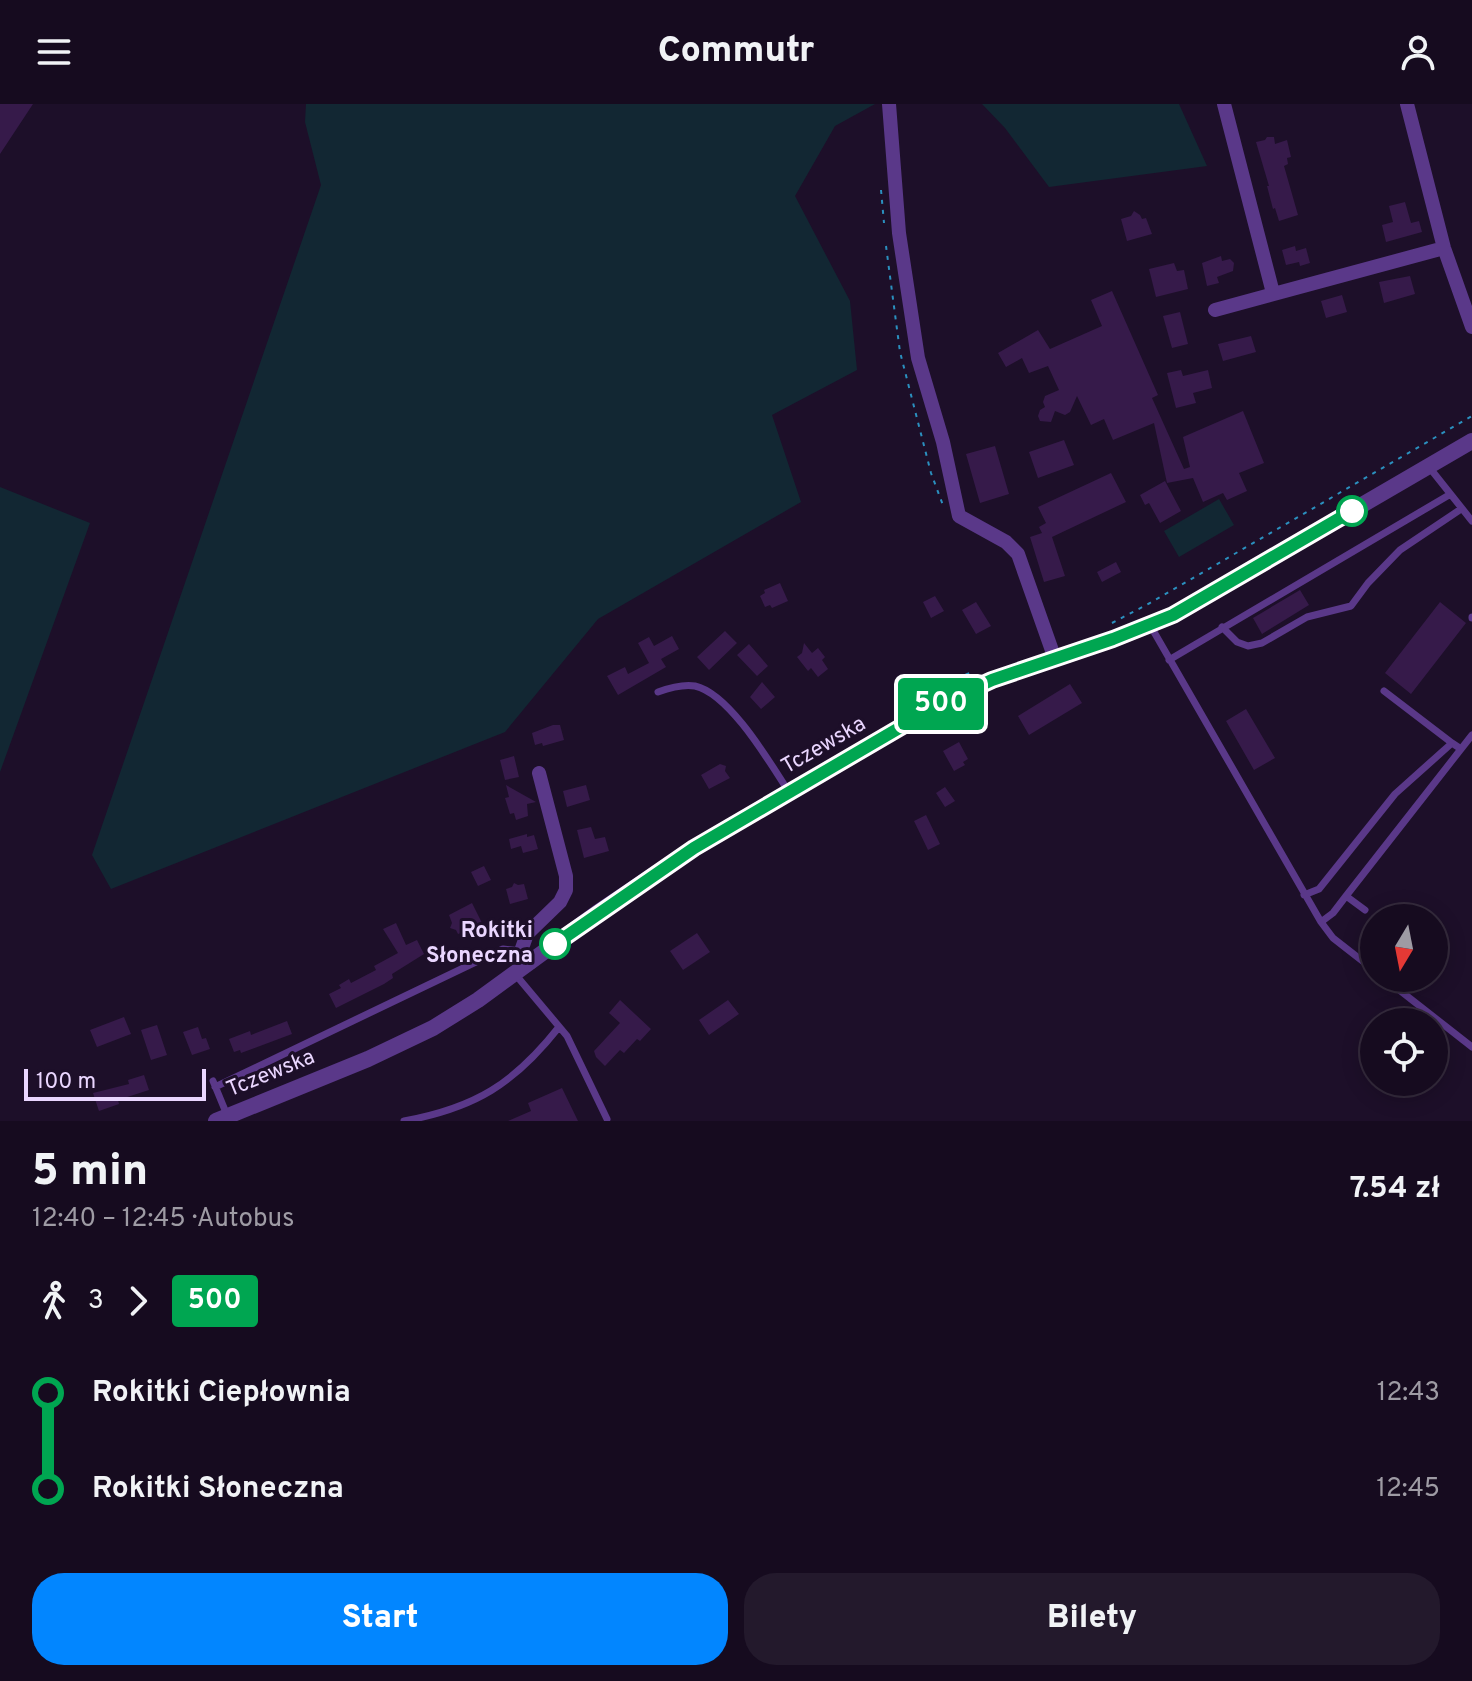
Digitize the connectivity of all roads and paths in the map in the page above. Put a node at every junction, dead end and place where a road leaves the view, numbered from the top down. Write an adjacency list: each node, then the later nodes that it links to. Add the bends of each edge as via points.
1 (889, 104): 17 (street, via 897,221 918,358 959,516 1018,554)
2 (1224, 104): 5 (street)
3 (1407, 104): 4 (street)
4 (1444, 248): 5 (street); 7 (street)
5 (1273, 293): 6 (street)
6 (1215, 310)
7 (1472, 327)
8 (1472, 416): 15 (path)
9 (1472, 441): 10 (street, Tczewska)
10 (1429, 467): 11 (lane); 14 (street, Tczewska)
11 (1449, 495): 12 (lane); 16 (lane)
12 (1461, 509): 13 (lane); 16 (lane, via 1400,550 1351,606 1307,617 1248,646)
13 (1472, 521)
14 (1150, 625): 17 (street, Tczewska); 18 (lane)
15 (1106, 626)
16 (1222, 627): 18 (lane)
17 (1055, 659): 31 (street, Tczewska, via 962,693)
18 (1169, 660): 25 (lane)
19 (970, 673): 20 (path)
20 (956, 678)
21 (1384, 691): 26 (lane)
22 (658, 692): 31 (lane, via 693,686 716,698 749,730)
23 (1224, 732): 25 (lane)
24 (1472, 735): 27 (lane)
25 (1213, 737): 29 (lane)
26 (1452, 743): 27 (lane); 32 (lane, via 1395,794 1319,889)
27 (1461, 749): 33 (lane)
28 (1240, 759): 29 (lane)
29 (1230, 765): 32 (lane)
30 (539, 773): 36 (street, via 566,890 527,934)
31 (789, 792): 36 (street, Tczewska)
32 (1304, 895): 35 (lane)
33 (1346, 896): 34 (lane); 35 (lane)
34 (1360, 906)
35 (1321, 922): 37 (lane)
36 (526, 957): 38 (street, Tczewska); 42 (lane, via 503,949 214,1084)
37 (1360, 959)
38 (515, 974): 40 (lane); 42 (street, Tczewska, via 400,1044)
39 (1402, 992): 41 (lane)
40 (559, 1027): 43 (lane); 44 (lane, via 539,1053 488,1093 449,1112)
41 (1472, 1047)
42 (222, 1118)
43 (607, 1119)
44 (404, 1121)

